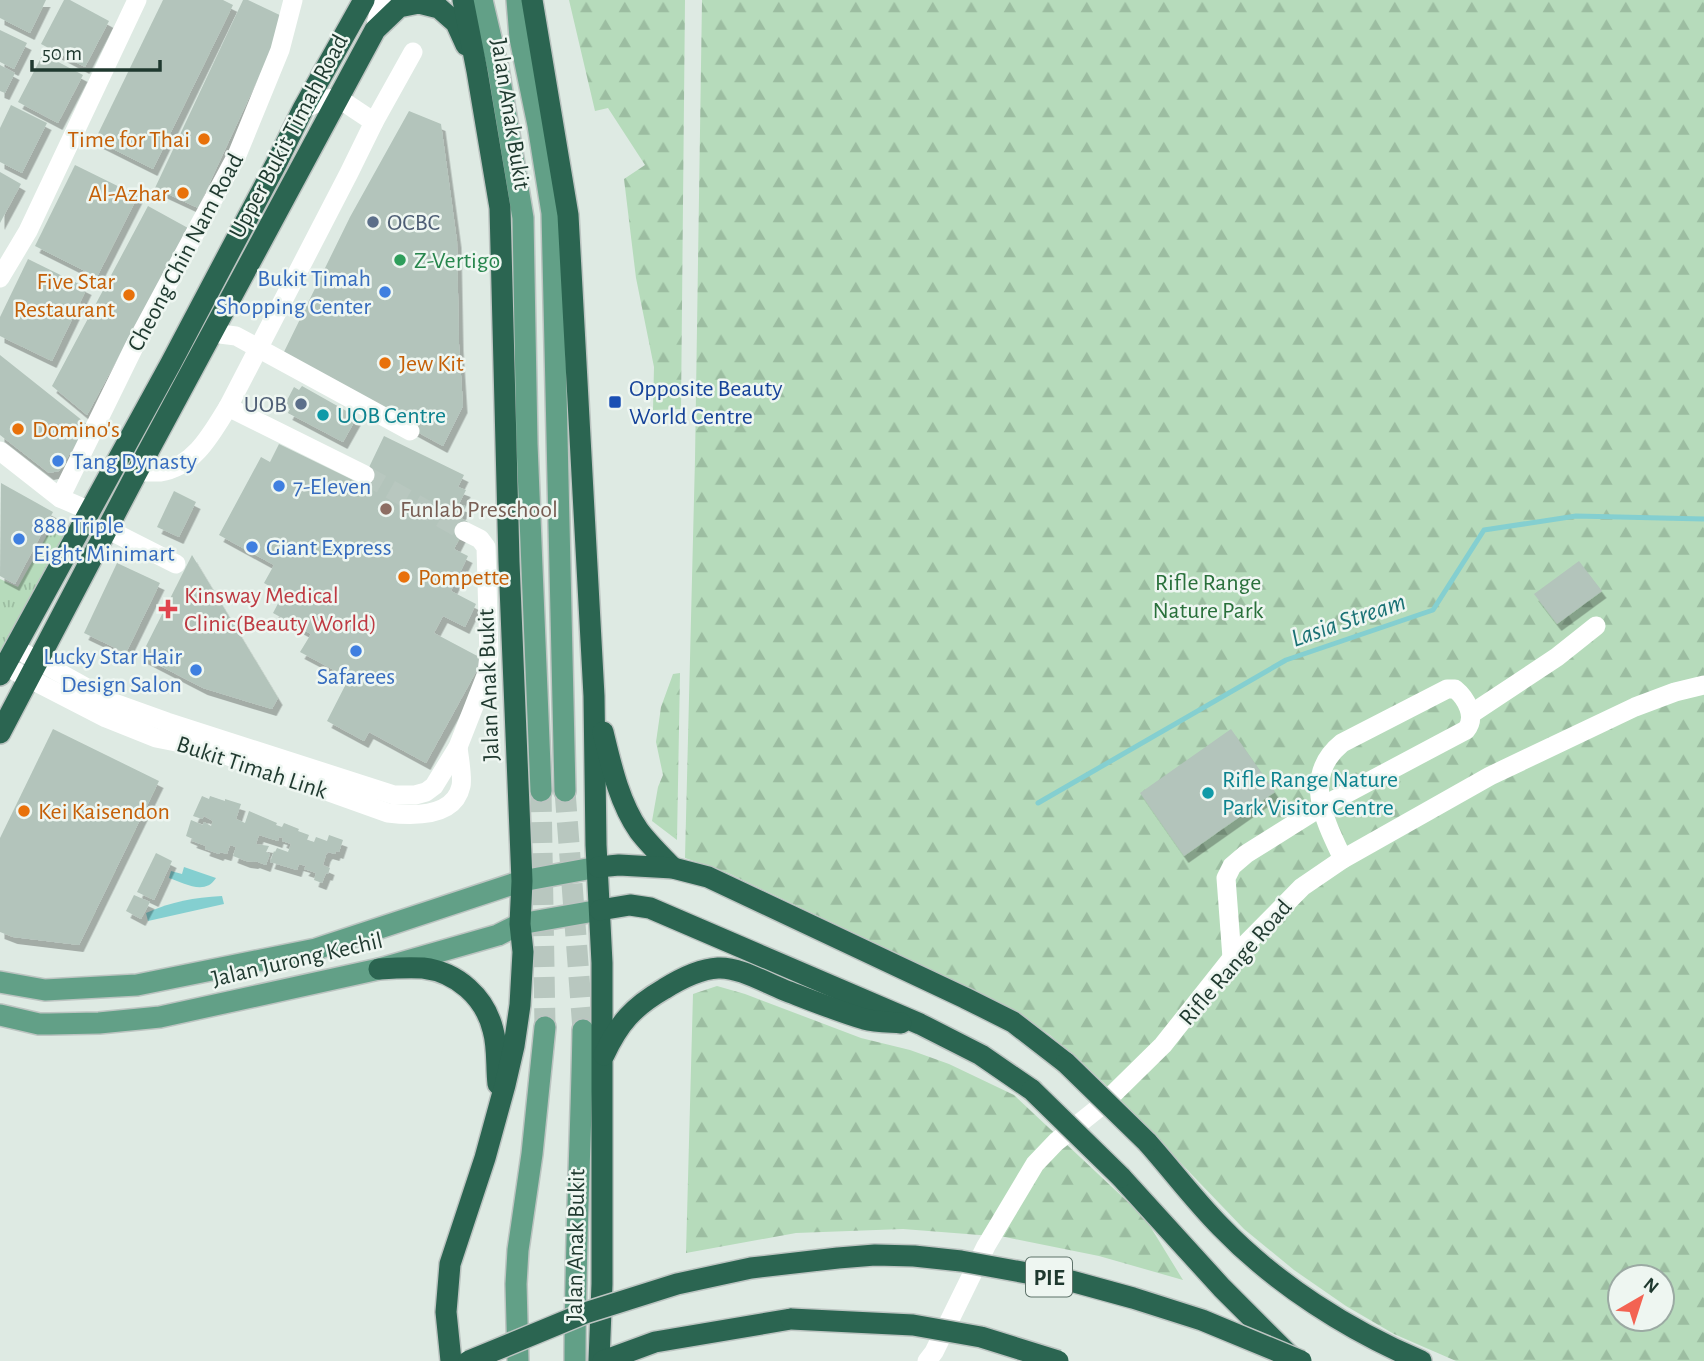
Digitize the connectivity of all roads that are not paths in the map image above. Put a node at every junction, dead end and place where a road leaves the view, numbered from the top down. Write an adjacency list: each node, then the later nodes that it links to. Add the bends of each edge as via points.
1 (137, 0): 15 (street)
2 (293, 0): 23 (street, Cheong Chin Nam Road, via 280,50 237,155 135,345)
3 (365, 0): 13 (highway, Upper Bukit Timah Road)
4 (386, 0): 9 (street)
5 (463, 0): 11 (highway, Jalan Anak Bukit)
6 (482, 0): 36 (main road, Jalan Anak Bukit, via 523,218)
7 (517, 0): 37 (main road, Jalan Anak Bukit, via 552,214)
8 (532, 0): 32 (highway, Jalan Anak Bukit, via 568,215)
9 (375, 30): 11 (highway, Upper Bukit Timah Road, via 399,7 419,3 439,8 456,23); 12 (highway, Upper Bukit Timah Road)
10 (414, 52): 14 (street)
11 (477, 71): 43 (highway, Jalan Anak Bukit, via 499,208)
12 (338, 98): 13 (street); 14 (street); 16 (highway, Upper Bukit Timah Road)
13 (303, 109): 24 (highway, Upper Bukit Timah Road)
14 (374, 122): 17 (street)
15 (0, 278)
16 (212, 333): 17 (street, via 236,336); 21 (highway, Upper Bukit Timah Road)
17 (258, 349): 18 (street); 19 (street)
18 (228, 407): 21 (street, via 190,459 162,471); 22 (street)
19 (410, 432)
20 (0, 451): 23 (street)
21 (137, 472): 25 (highway, Upper Bukit Timah Road)
22 (365, 475)
23 (61, 498): 24 (street)
24 (90, 511): 29 (highway, Upper Bukit Timah Road)
25 (107, 528): 27 (street); 30 (highway, Upper Bukit Timah Road)
26 (464, 531): 35 (street, Bukit Timah Link, via 485,547 489,663)
27 (176, 565)
28 (1596, 626): 33 (street)
29 (6, 663): 30 (street, Bukit Timah Link)
30 (32, 669): 34 (highway, Upper Bukit Timah Road); 38 (street, Bukit Timah Link, via 106,718 156,738 208,742)
31 (1704, 685): 40 (street, Rifle Range Road, via 1635,707 1490,776)
32 (594, 696): 41 (highway, Jalan Anak Bukit); 42 (highway, via 612,768 631,818)
33 (1471, 713): 39 (street, via 1466,730); 39 (street, via 1458,691 1451,688 1342,743 1324,766)
34 (0, 733)
35 (458, 747): 38 (street, Bukit Timah Link, via 434,786); 38 (street, Bukit Timah Link, via 461,786 452,803 410,816)
36 (541, 791)
37 (565, 791)
38 (391, 804)
39 (1321, 807): 40 (street); 46 (street, via 1246,854 1228,871)
40 (1343, 859): 46 (street, Rifle Range Road, via 1302,887)
41 (598, 867): 42 (highway); 43 (main road, Jalan Jurong Kechil); 44 (highway, Jalan Anak Bukit)
42 (673, 868): 64 (highway, bridge, via 708,877 1013,1022 1066,1063 1147,1142 1251,1256 1328,1313)
43 (522, 881): 45 (highway, Jalan Anak Bukit); 48 (main road, Jalan Jurong Kechil, via 316,949 137,985 45,990)
44 (600, 910): 45 (main road, Jalan Jurong Kechil); 50 (highway, via 630,905 649,908); 53 (highway, Jalan Anak Bukit)
45 (520, 923): 47 (main road, Jalan Jurong Kechil, via 498,934); 54 (highway, Jalan Anak Bukit, via 520,1005)
46 (1231, 958): 60 (street, Rifle Range Road, via 1163,1045 1035,1164 986,1246)
47 (379, 969): 49 (main road, Jalan Jurong Kechil, via 160,1017 39,1024); 54 (highway, via 413,967 438,972 463,984 481,1001 494,1031)
48 (0, 982)
49 (0, 1015)
50 (920, 1024): 53 (highway, via 866,1020 720,968 686,977 655,994 615,1032); 62 (highway, bridge, via 981,1055 1032,1090 1121,1177)
51 (545, 1027): 57 (main road, Jalan Anak Bukit, via 518,1250)
52 (583, 1030): 58 (main road, Jalan Anak Bukit)
53 (602, 1060): 59 (highway, Jalan Anak Bukit)
54 (500, 1104): 55 (highway, Jalan Anak Bukit, via 450,1264 446,1311)
55 (452, 1361)
56 (469, 1361): 63 (highway, PIE, bridge, via 585,1313 677,1284 751,1268 876,1255 961,1261 1071,1281 1202,1320)
57 (518, 1361)
58 (575, 1361)
59 (601, 1361): 61 (highway, bridge, via 655,1342 791,1319 913,1325 981,1337)
60 (928, 1361)
61 (1058, 1361)
62 (1294, 1361)
63 (1301, 1361)
64 (1420, 1361)

